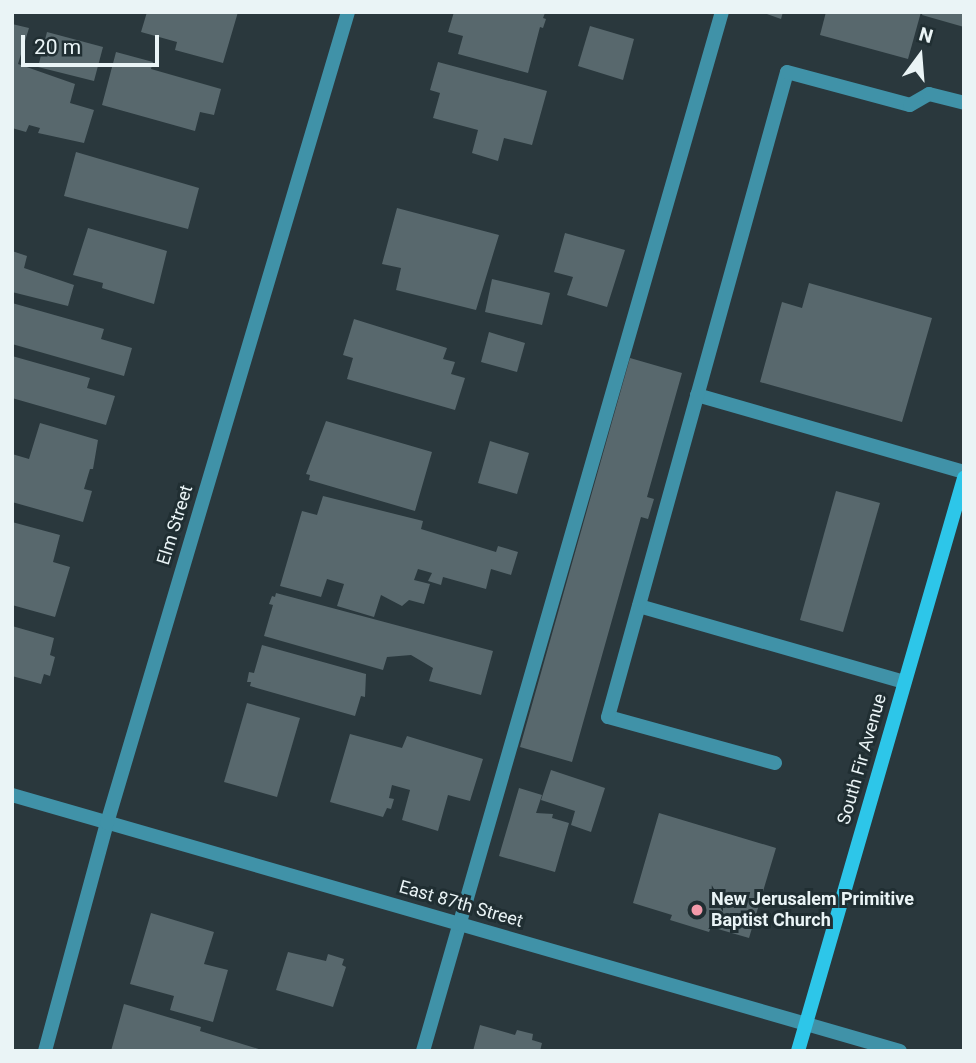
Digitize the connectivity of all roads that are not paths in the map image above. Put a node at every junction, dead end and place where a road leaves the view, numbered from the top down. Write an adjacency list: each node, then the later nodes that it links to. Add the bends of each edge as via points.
1 (348, 12): 10 (street, Elm Street)
2 (722, 12): 11 (street)
3 (964, 103): 4 (street, via 929,94 910,105 787,72)
4 (697, 395): 5 (street); 6 (street)
5 (964, 475): 7 (street, South Fir Avenue)
6 (639, 606): 7 (street); 8 (street, via 608,717)
7 (904, 682): 12 (street, South Fir Avenue)
8 (775, 763)
9 (12, 795): 10 (street, East 87th Street)
10 (107, 822): 11 (street, East 87th Street); 13 (street, Elm Street)
11 (459, 923): 12 (street, East 87th Street); 14 (street)
12 (806, 1024): 15 (street, South Fir Avenue); 16 (street, East 87th Street)
13 (45, 1051)
14 (423, 1051)
15 (798, 1051)
16 (900, 1051)

